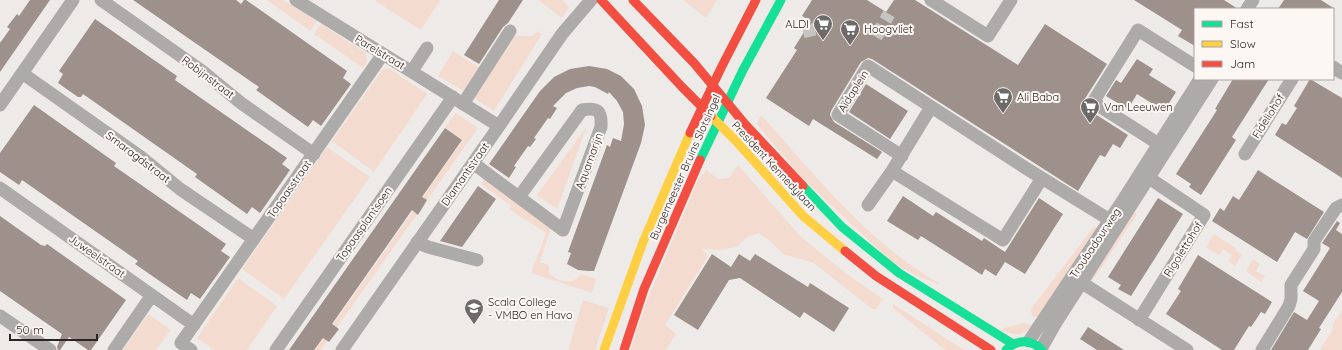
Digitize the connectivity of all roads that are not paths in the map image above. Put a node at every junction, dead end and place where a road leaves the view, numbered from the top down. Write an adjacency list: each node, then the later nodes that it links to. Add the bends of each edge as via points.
1 (73, 0): 16 (street)
2 (101, 0): 28 (street, Robijnstraat)
3 (296, 0): 13 (street, Parelstraat)
4 (591, 0): 26 (street, Diamantstraat, via 562,34)
5 (601, 0): 23 (street, President Kennedylaan)
6 (633, 0): 19 (street, President Kennedylaan, via 694,63)
7 (756, 0): 19 (street, Burgemeester Bruins Slotsingel)
8 (781, 0): 21 (street, Burgemeester Bruins Slotsingel)
9 (931, 0): 10 (street, via 988,36)
10 (1011, 0)
11 (510, 31): 20 (street)
12 (427, 48): 15 (street)
13 (383, 54): 15 (street, Parelstraat); 28 (street, Topaasstraat)
14 (1194, 65): 27 (street, via 1138,30 1093,102)
15 (412, 72): 20 (street, Parelstraat)
16 (22, 73): 22 (street); 40 (street, Smaragdstraat, via 141,157 180,189)
17 (1206, 80): 27 (street, Troubadourweg)
18 (1291, 80): 29 (street, Fideliohof)
19 (712, 86): 21 (street, President Kennedylaan); 23 (street, Burgemeester Bruins Slotsingel)
20 (458, 100): 26 (street, Parelstraat); 54 (street, Topaasplantsoen)
21 (727, 102): 25 (street, Burgemeester Bruins Slotsingel); 49 (street, President Kennedylaan, via 842,227 899,273)
22 (0, 105)
23 (701, 106): 25 (street, President Kennedylaan); 56 (street, Burgemeester Bruins Slotsingel, via 659,202)
24 (931, 107): 30 (street); 30 (street, Aïdaplein, via 868,66 838,115); 33 (street, Aïdaplein)
25 (717, 122): 57 (street, Burgemeester Bruins Slotsingel, via 644,289); 58 (street, President Kennedylaan, via 803,216 876,276)
26 (500, 126): 31 (street, Diamantstraat)
27 (1163, 147): 34 (street, Troubadourweg); 39 (street, Troubadourweg)
28 (314, 154): 40 (street, Topaasstraat)
29 (1245, 154)
30 (902, 156): 32 (street)
31 (473, 163): 36 (street, Aquamarijn); 41 (street, Diamantstraat)
32 (892, 170): 33 (street, via 1003,240); 37 (street)
33 (1042, 178): 39 (street, Aïdaplein)
34 (1149, 178): 39 (street, Troubadourweg); 46 (street, Rigolettohof, via 1204,215)
35 (0, 188): 44 (street, Juweelstraat)
36 (519, 197): 36 (street, Aquamarijn, via 582,110 598,112 602,117 601,127 563,230)
37 (868, 205)
38 (1342, 205): 60 (street, via 1336,208 1314,241 1314,249 1291,285 1289,306)
39 (1114, 223): 43 (street, Troubadourweg)
40 (254, 239): 47 (street, Topaasstraat)
41 (418, 242): 42 (street); 55 (street, Diamantstraat)
42 (477, 260)
43 (1077, 280): 46 (street); 48 (street, Troubadourweg); 50 (street, Troubadourweg)
44 (152, 295): 47 (street, Juweelstraat); 52 (street)
45 (0, 316): 51 (street)
46 (1139, 320): 59 (street)
47 (194, 325): 53 (street, via 181,343)
48 (1029, 342): 49 (street, via 1023,341); 50 (street)
49 (1010, 347)
50 (1042, 349)
51 (50, 350)
52 (114, 350)
53 (191, 350)
54 (276, 350)
55 (342, 350)
56 (604, 350)
57 (624, 350)
58 (991, 350)
59 (1187, 350)
60 (1262, 350)

